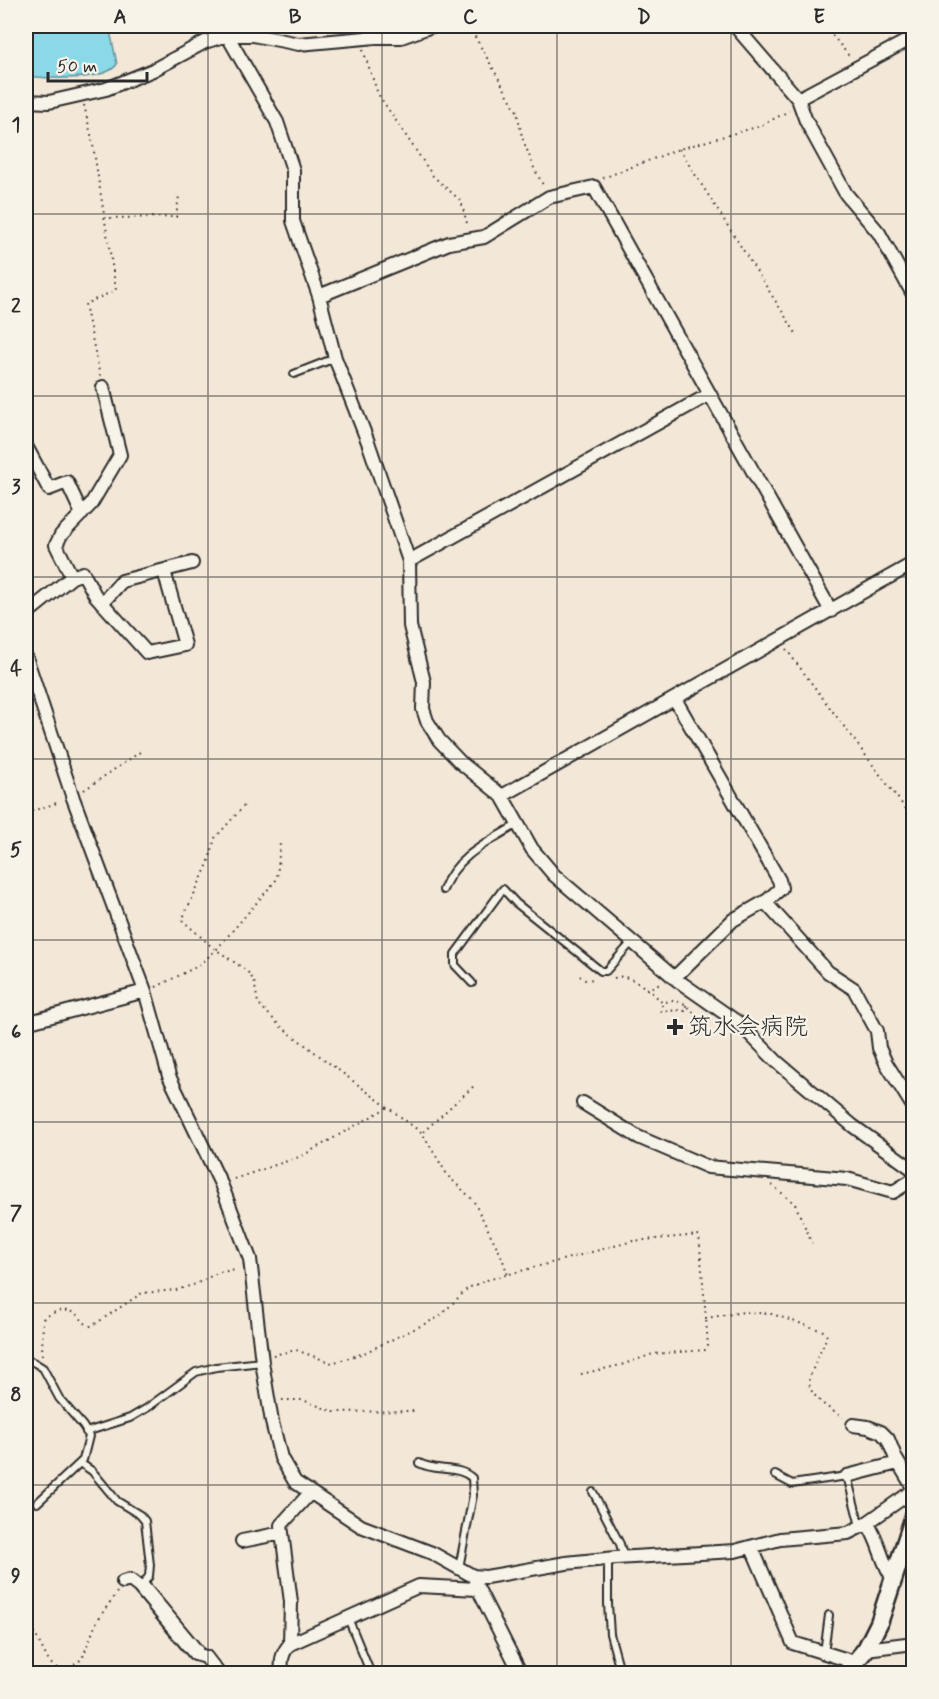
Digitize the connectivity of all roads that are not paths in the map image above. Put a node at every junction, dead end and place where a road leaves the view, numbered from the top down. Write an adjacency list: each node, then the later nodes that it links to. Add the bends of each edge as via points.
1 (432, 26): 3 (street, via 401,37)
2 (735, 26): 6 (street)
3 (375, 31): 4 (street, via 360,39 299,44 253,35)
4 (226, 35): 7 (street, via 106,89 49,102); 8 (street, via 277,122 293,170 293,221)
5 (914, 37): 6 (street)
6 (798, 99): 9 (street, via 846,194 879,233)
7 (26, 101)
8 (320, 296): 10 (street); 13 (street, via 449,243 484,237 549,196 594,187)
9 (914, 296)
10 (335, 358): 11 (lane); 16 (street)
11 (294, 374)
12 (103, 387): 15 (street, via 120,455)
13 (710, 394): 16 (street); 22 (street)
14 (29, 445): 15 (street, via 49,489 67,482)
15 (82, 514): 20 (street, via 56,545)
16 (409, 561): 26 (street, via 411,626 424,682 423,709 427,721 460,762)
17 (192, 562): 19 (street)
18 (914, 563): 22 (street)
19 (164, 571): 21 (street, via 122,581); 21 (street, via 185,645 147,653)
20 (72, 577): 21 (street, via 83,573); 23 (street)
21 (102, 603)
22 (831, 611): 25 (street)
23 (26, 614)
24 (26, 657): 33 (street, via 73,798)
25 (675, 699): 26 (street); 29 (street, via 779,880 781,888)
26 (502, 796): 27 (street)
27 (518, 824): 28 (lane, via 463,860 449,874); 30 (street, via 554,875)
28 (443, 890)
29 (765, 902): 31 (street, via 733,920); 36 (street, via 828,972 854,989 877,1031 885,1063)
30 (632, 942): 31 (street); 32 (lane, via 606,971 601,971 503,889 455,954 455,965)
31 (674, 978): 37 (street, via 732,1017 784,1068 853,1126)
32 (472, 983)
33 (145, 991): 34 (street); 40 (street, via 169,1076 221,1184 250,1259)
34 (26, 1023)
35 (584, 1103): 38 (street, via 638,1137 708,1167 847,1179 893,1192)
36 (914, 1108)
37 (914, 1170)
38 (914, 1179)
39 (26, 1359): 42 (lane, via 41,1367)
40 (262, 1360): 42 (lane, via 196,1372 130,1418); 49 (street, via 281,1458 295,1482)
41 (852, 1425): 45 (street, via 881,1432)
42 (86, 1432): 43 (lane, via 88,1446)
43 (80, 1463): 51 (lane); 68 (lane, via 92,1471 117,1501 145,1521 150,1565 144,1583)
44 (419, 1463): 59 (lane, via 427,1468 465,1472 472,1478 473,1495)
45 (898, 1463): 47 (street); 48 (street)
46 (775, 1475): 47 (lane, via 792,1485)
47 (847, 1476): 53 (lane)
48 (914, 1490): 53 (street)
49 (310, 1492): 54 (street, via 281,1525); 59 (street, via 361,1526 432,1553)
50 (593, 1492): 57 (lane)
51 (37, 1503)
52 (914, 1516): 60 (street)
53 (864, 1524): 56 (street, via 848,1533 780,1539); 60 (street, via 875,1534 886,1570)
54 (282, 1533): 55 (street); 66 (street, via 291,1602)
55 (242, 1541)
56 (752, 1548): 57 (street); 69 (street, via 793,1643)
57 (624, 1557): 58 (street)
58 (608, 1559): 62 (street, via 486,1577); 75 (lane, via 610,1634)
59 (459, 1568): 62 (street)
60 (894, 1581): 67 (street)
61 (123, 1582): 68 (street, via 130,1580 139,1587 195,1654)
62 (475, 1583): 64 (street, via 419,1586); 74 (street)
63 (829, 1615): 69 (lane)
64 (348, 1618): 66 (street); 73 (lane)
65 (914, 1643): 67 (street)
66 (290, 1644): 72 (street, via 283,1652)
67 (866, 1649): 70 (street)
68 (203, 1653): 71 (street)
69 (824, 1653): 70 (street)
70 (851, 1669)
71 (219, 1674)
72 (282, 1674)
73 (371, 1674)
74 (521, 1674)
75 (621, 1674)

